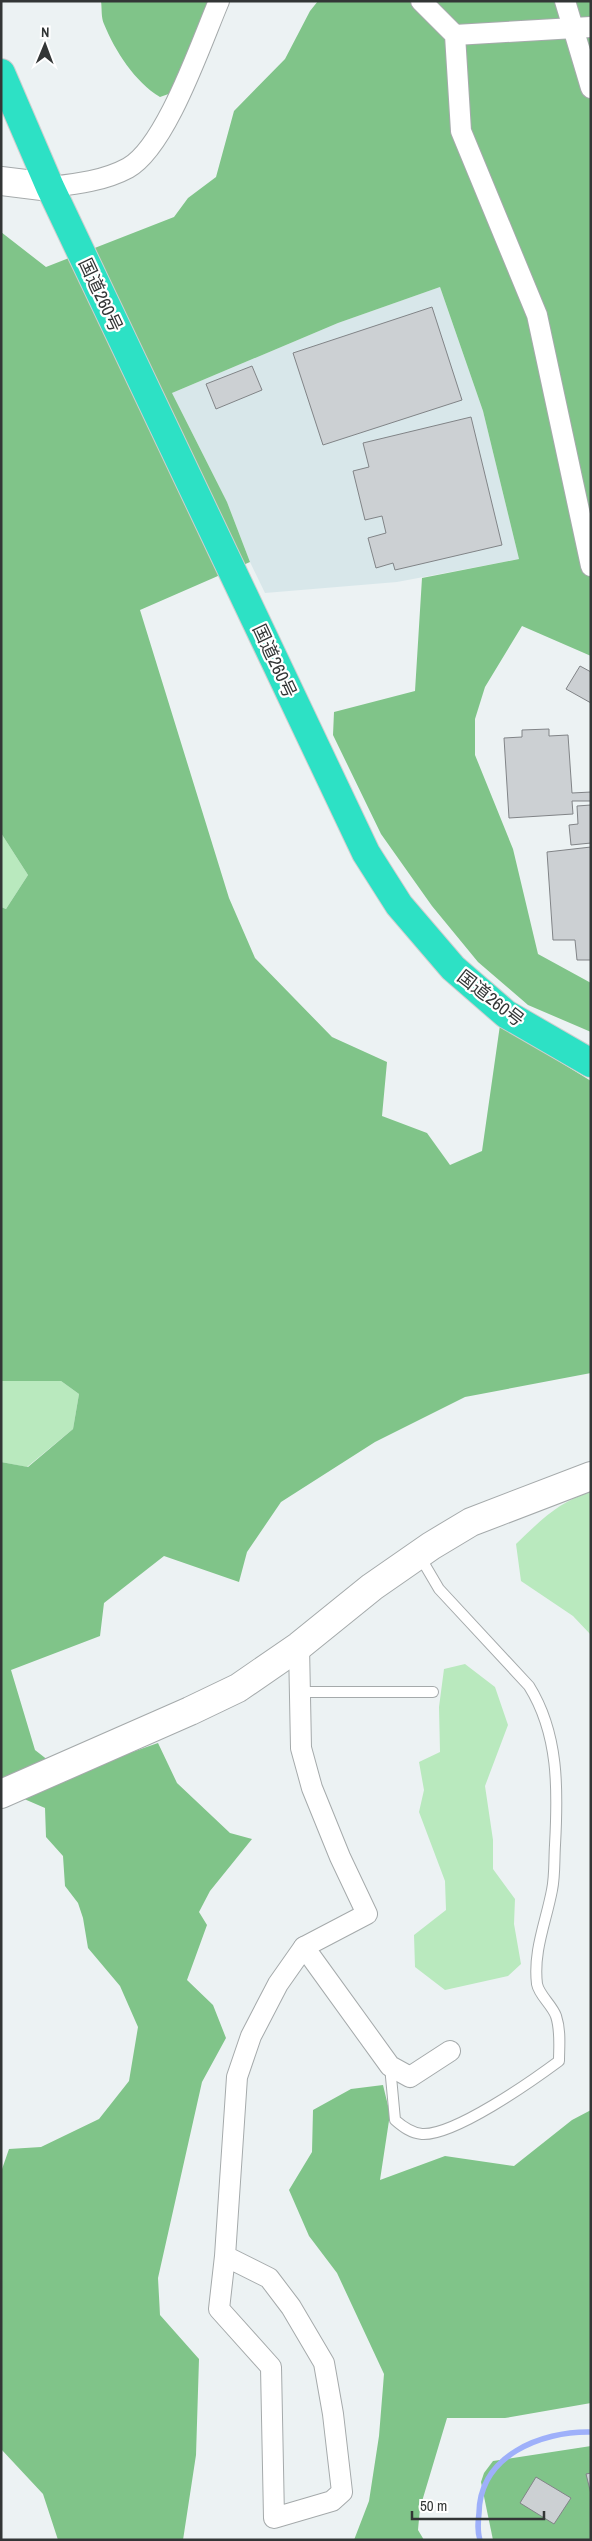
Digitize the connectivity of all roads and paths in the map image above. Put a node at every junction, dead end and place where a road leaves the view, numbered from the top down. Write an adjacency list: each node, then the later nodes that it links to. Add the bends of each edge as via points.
1 (219, 1): 9 (street, via 164,128 152,148 127,169 105,177)
2 (421, 1): 5 (street)
3 (565, 1): 4 (street)
4 (582, 28): 5 (street); 7 (street)
5 (455, 35): 10 (street, via 461,131 537,316)
6 (1, 73): 9 (highway, 国道260号)
7 (591, 88)
8 (1, 181): 9 (street)
9 (50, 187): 11 (highway, 国道260号, via 366,853 399,905 452,968 506,1014)
10 (591, 566)
11 (591, 1063)
12 (591, 1476): 13 (street, via 471,1522)
13 (419, 1554): 14 (street); 20 (lane, via 438,1589 529,1686 540,1704 548,1728 556,1783 556,1826 552,1890 537,1953 537,1986 556,2015 560,2034 559,2062 526,2085 452,2127 423,2134 406,2130 395,2120)
14 (299, 1646): 15 (street); 17 (street, via 238,1688)
15 (299, 1692): 16 (lane); 18 (street, via 301,1748 312,1788 367,1914)
16 (433, 1692)
17 (1, 1794)
18 (304, 1947): 20 (street); 21 (street, via 278,1984 251,2036 237,2077)
19 (450, 2051): 20 (street, via 410,2077)
20 (390, 2066)
21 (225, 2256): 21 (street, via 269,2278 291,2307 324,2363 334,2414 342,2492 332,2502 274,2518 271,2368 219,2309)

